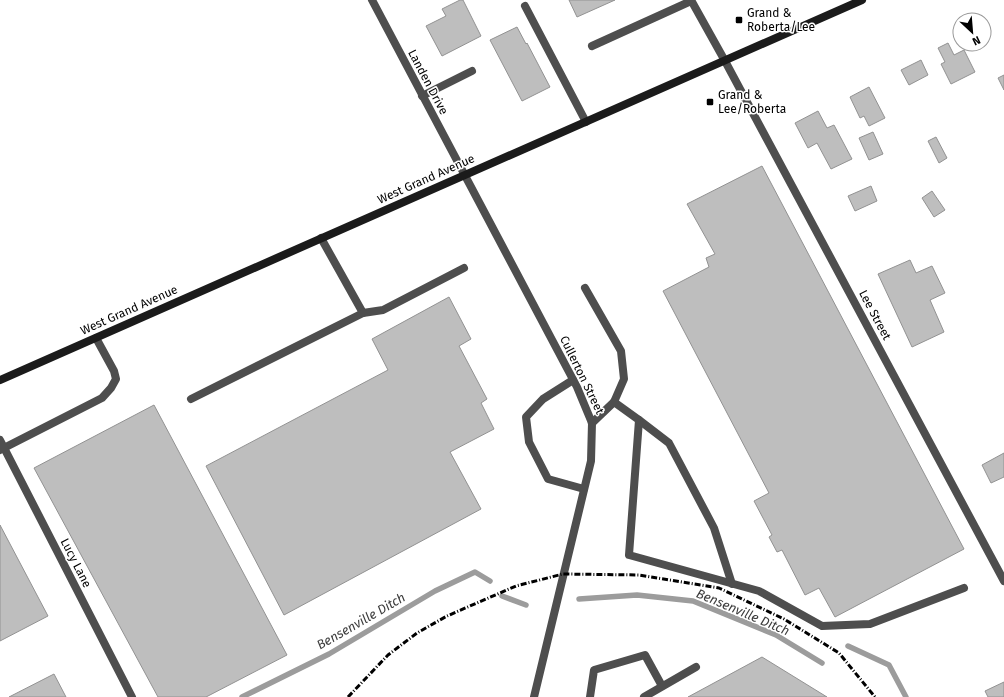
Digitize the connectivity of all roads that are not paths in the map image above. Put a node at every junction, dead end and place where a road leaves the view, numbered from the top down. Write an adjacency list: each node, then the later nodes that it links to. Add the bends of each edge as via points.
1 (372, 0): 8 (street, Landen Drive)
2 (691, 0): 5 (street); 6 (street, Lee Street)
3 (862, 0): 6 (main road, West Grand Avenue)
4 (525, 6): 9 (street)
5 (592, 46)
6 (725, 61): 9 (main road, West Grand Avenue); 25 (street, Lee Street)
7 (472, 71): 8 (street)
8 (422, 96): 10 (street, Landen Drive)
9 (586, 122): 10 (main road, West Grand Avenue)
10 (464, 175): 11 (main road, West Grand Avenue); 17 (street, Cullerton Street)
11 (321, 238): 14 (street); 15 (main road, West Grand Avenue)
12 (464, 268): 14 (street, via 383,310)
13 (585, 288): 19 (street, via 622,351 624,379)
14 (363, 313): 18 (street)
15 (96, 338): 16 (main road, West Grand Avenue); 23 (street, via 114,371 116,379 111,388 102,398)
16 (0, 380)
17 (573, 380): 21 (street, Cullerton Street); 24 (street, via 543,399 526,417 529,442 548,479)
18 (191, 399)
19 (614, 402): 20 (street); 21 (street)
20 (639, 420): 26 (street, via 669,443 714,528); 26 (street, via 629,555)
21 (592, 423): 24 (street, Cullerton Street, via 591,461)
22 (0, 440): 23 (street, Lucy Lane)
23 (2, 449): 30 (street, Lucy Lane)
24 (584, 489): 31 (street, Cullerton Street)
25 (1004, 581)
26 (732, 584): 27 (street, via 759,591 822,626 870,624)
27 (964, 588)
28 (696, 667): 29 (street)
29 (662, 686): 32 (street, via 645,655 594,670); 33 (street)
30 (132, 697)
31 (534, 697)
32 (590, 697)
33 (644, 697)

